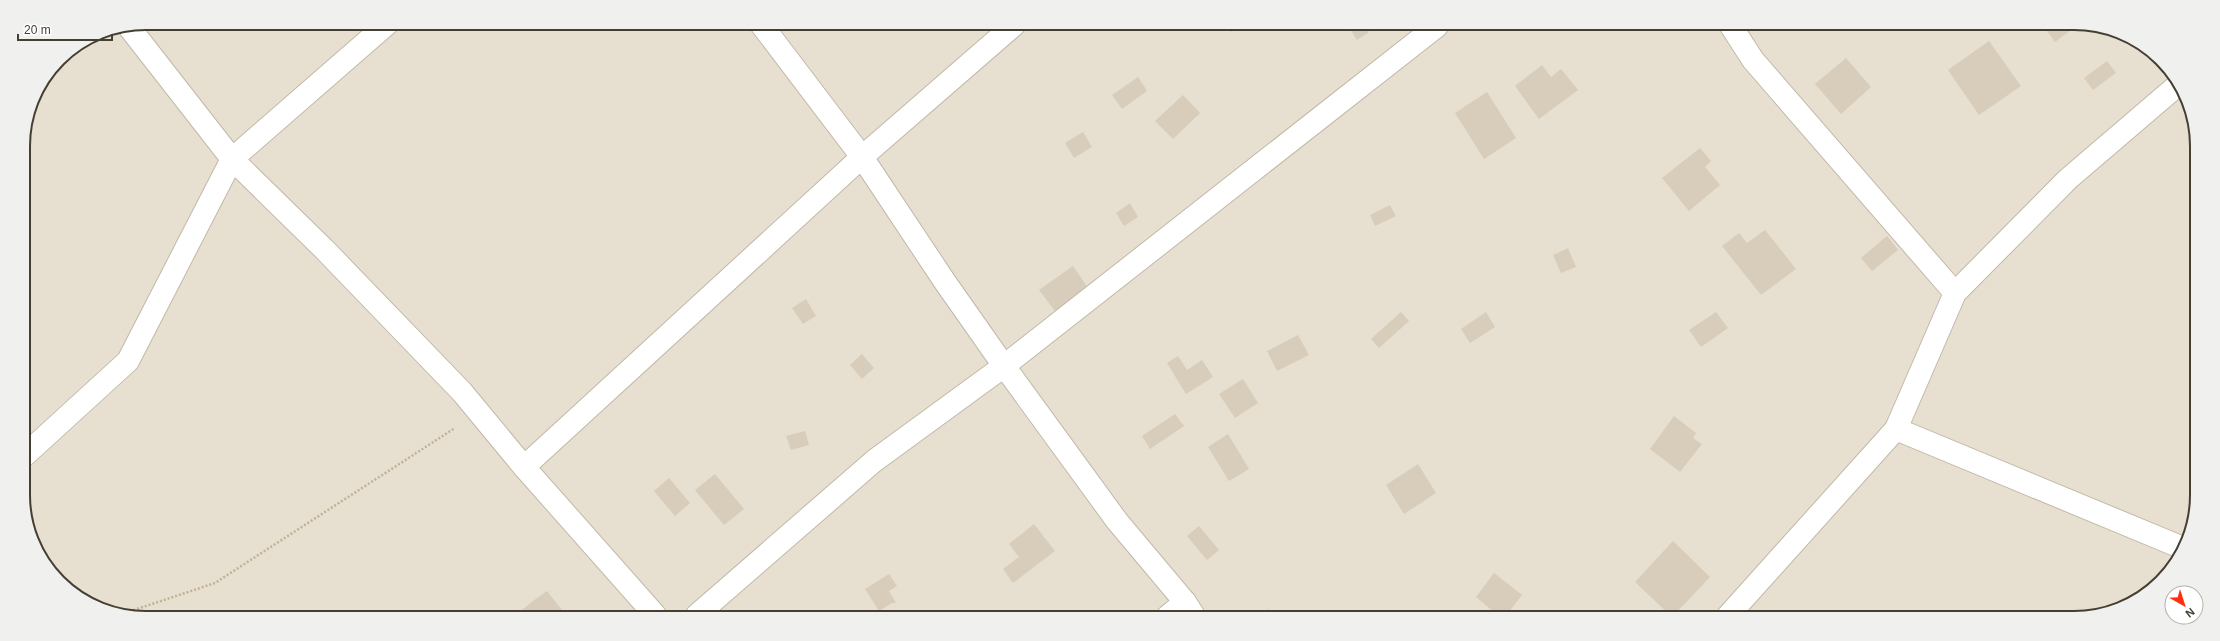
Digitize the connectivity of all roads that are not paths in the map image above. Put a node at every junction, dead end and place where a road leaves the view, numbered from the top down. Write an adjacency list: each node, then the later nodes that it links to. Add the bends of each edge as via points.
1 (380, 30): 9 (street)
2 (766, 30): 8 (street)
3 (1008, 30): 8 (street)
4 (1432, 30): 11 (street)
5 (1734, 30): 10 (street, via 1753,60)
6 (132, 31): 9 (street)
7 (2174, 88): 10 (street, via 2068,179)
8 (862, 157): 11 (street); 14 (street)
9 (232, 159): 13 (street, via 128,361); 14 (street, via 324,249 479,412)
10 (1955, 293): 12 (street)
11 (1004, 366): 16 (street, via 1117,521); 18 (street, via 874,461)
12 (1896, 429): 15 (street); 19 (street)
13 (30, 450)
14 (524, 466): 17 (street)
15 (2178, 546)
16 (1190, 609)
17 (651, 611)
18 (702, 611)
19 (1731, 611)

